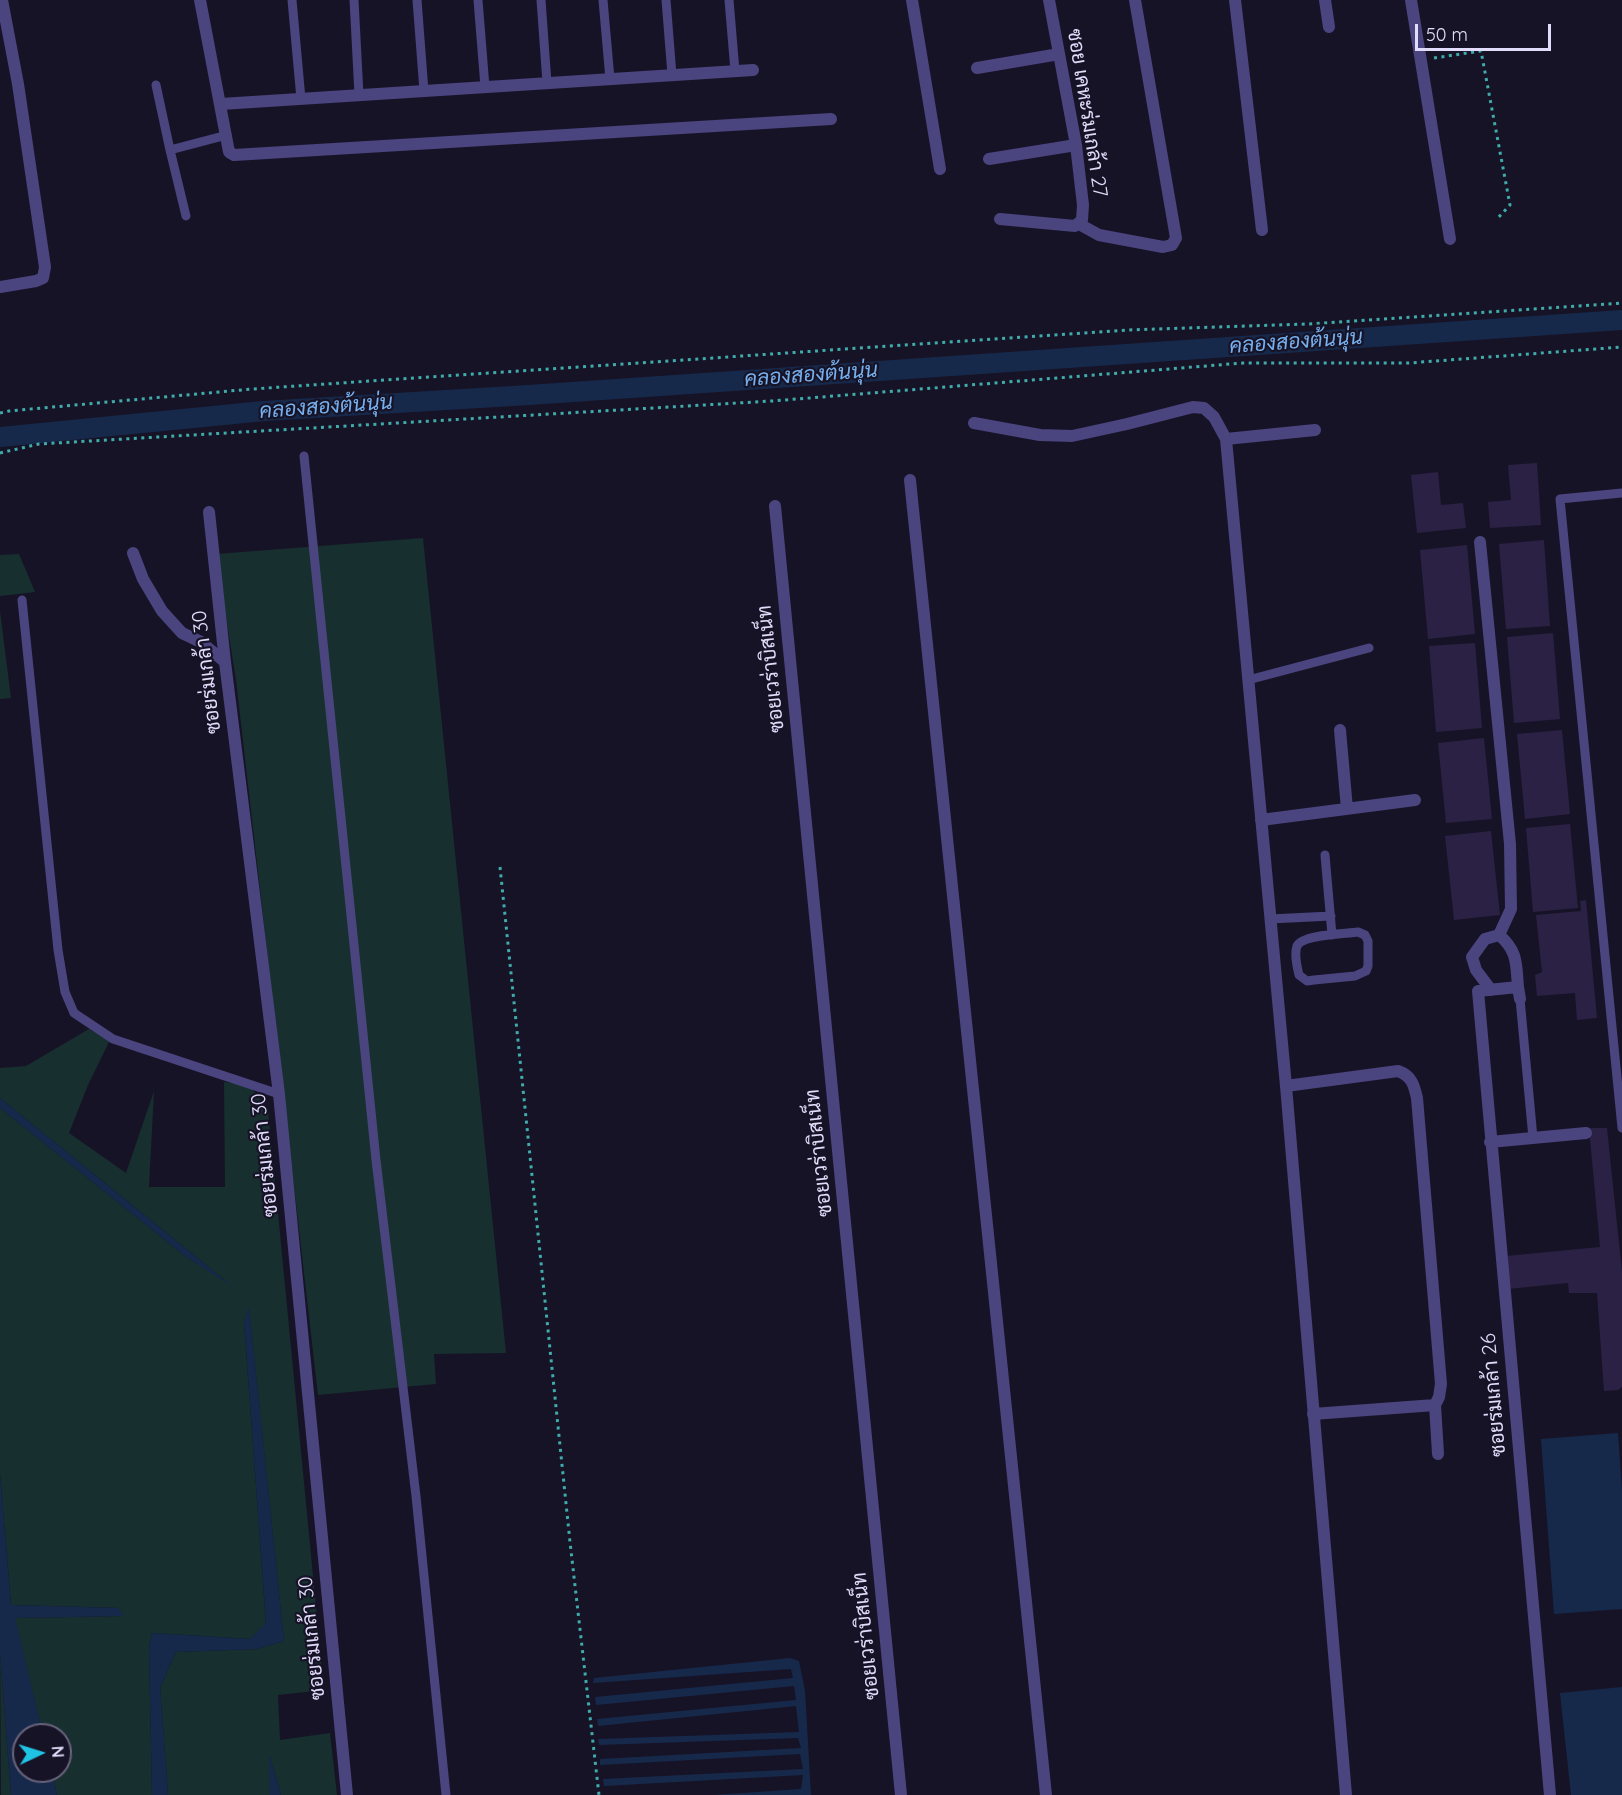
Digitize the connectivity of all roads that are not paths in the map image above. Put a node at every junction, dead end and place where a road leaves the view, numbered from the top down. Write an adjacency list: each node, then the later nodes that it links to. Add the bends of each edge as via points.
1 (2, 0): 42 (street, via 45,267 43,278)
2 (200, 0): 30 (street)
3 (292, 0): 29 (lane)
4 (354, 0): 28 (lane)
5 (417, 0): 27 (lane)
6 (478, 0): 26 (lane)
7 (541, 0): 24 (lane)
8 (603, 0): 23 (lane)
9 (666, 0): 22 (lane)
10 (729, 0): 21 (lane)
11 (912, 0): 36 (street)
12 (1049, 0): 18 (street, ซอย เคหะร่มเกล้า 27)
13 (1136, 0): 39 (street, via 1176,238 1172,245 1162,247 1099,235)
14 (1235, 0): 40 (street)
15 (1324, 0): 17 (street)
16 (1412, 0): 41 (street)
17 (1329, 27)
18 (1059, 54): 19 (street); 33 (street, ซอย เคหะร่มเกล้า 27)
19 (977, 68)
20 (753, 70): 21 (street)
21 (735, 71): 22 (street)
22 (672, 75): 23 (street)
23 (610, 79): 24 (street)
24 (547, 83): 26 (street)
25 (156, 86): 34 (lane)
26 (485, 87): 27 (street)
27 (424, 91): 28 (street)
28 (359, 95): 29 (street)
29 (300, 99): 30 (street)
30 (221, 104): 32 (street)
31 (831, 119): 32 (street, via 234,155 229,152)
32 (227, 135): 34 (lane)
33 (1076, 145): 35 (street); 39 (street, ซอย เคหะร่มเกล้า 27, via 1083,205)
34 (170, 150): 37 (lane)
35 (989, 159)
36 (940, 169)
37 (186, 216)
38 (1000, 219): 39 (street, ซอย เคหะร่มเกล้า 27)
39 (1078, 224)
40 (1262, 230)
41 (1450, 239)
42 (0, 287)
43 (974, 423): 45 (street, via 1040,435 1072,436 1193,407 1204,408 1214,417)
44 (1315, 429): 45 (street)
45 (1226, 439): 56 (street)
46 (304, 456): 78 (lane)
47 (910, 480): 80 (street)
48 (1622, 493): 70 (lane, via 1560,499)
49 (775, 506): 79 (street, ซอยเวร่าบิสเน็ท)
50 (209, 512): 55 (street, ซอยร่มเกล้า 30)
51 (1480, 542): 65 (street, via 1510,844 1511,909)
52 (133, 553): 55 (street, via 162,611 182,633 201,642)
53 (22, 600): 69 (lane, via 58,950 65,992 74,1013 113,1039)
54 (1369, 648): 56 (lane)
55 (225, 662): 69 (street, ซอยร่มเกล้า 30)
56 (1248, 680): 60 (street)
57 (1340, 730): 59 (street)
58 (1415, 800): 59 (street)
59 (1347, 809): 60 (street)
60 (1261, 820): 63 (street)
61 (1325, 855): 62 (lane)
62 (1331, 916): 63 (lane); 64 (lane)
63 (1270, 919): 68 (street)
64 (1332, 935): 64 (lane, via 1365,935 1366,971 1355,976 1302,979 1297,967 1299,943 1306,938)
65 (1499, 935): 66 (street, via 1485,939 1472,957 1476,970); 67 (street, via 1510,944 1516,958)
66 (1491, 990): 67 (street); 73 (street, ซอยร่มเกล้า 26, via 1478,992)
67 (1519, 993): 72 (lane)
68 (1286, 1086): 74 (street, via 1398,1071 1413,1082 1441,1384); 75 (street)
69 (279, 1094): 77 (street, ซอยร่มเกล้า 30)
70 (1622, 1128)
71 (1586, 1133): 72 (street)
72 (1533, 1138): 73 (street)
73 (1491, 1142): 82 (street, ซอยร่มเกล้า 26)
74 (1435, 1405): 75 (street); 76 (street)
75 (1313, 1414): 81 (street)
76 (1438, 1454)
77 (347, 1795)
78 (446, 1795)
79 (901, 1795)
80 (1046, 1795)
81 (1346, 1795)
82 (1550, 1795)

